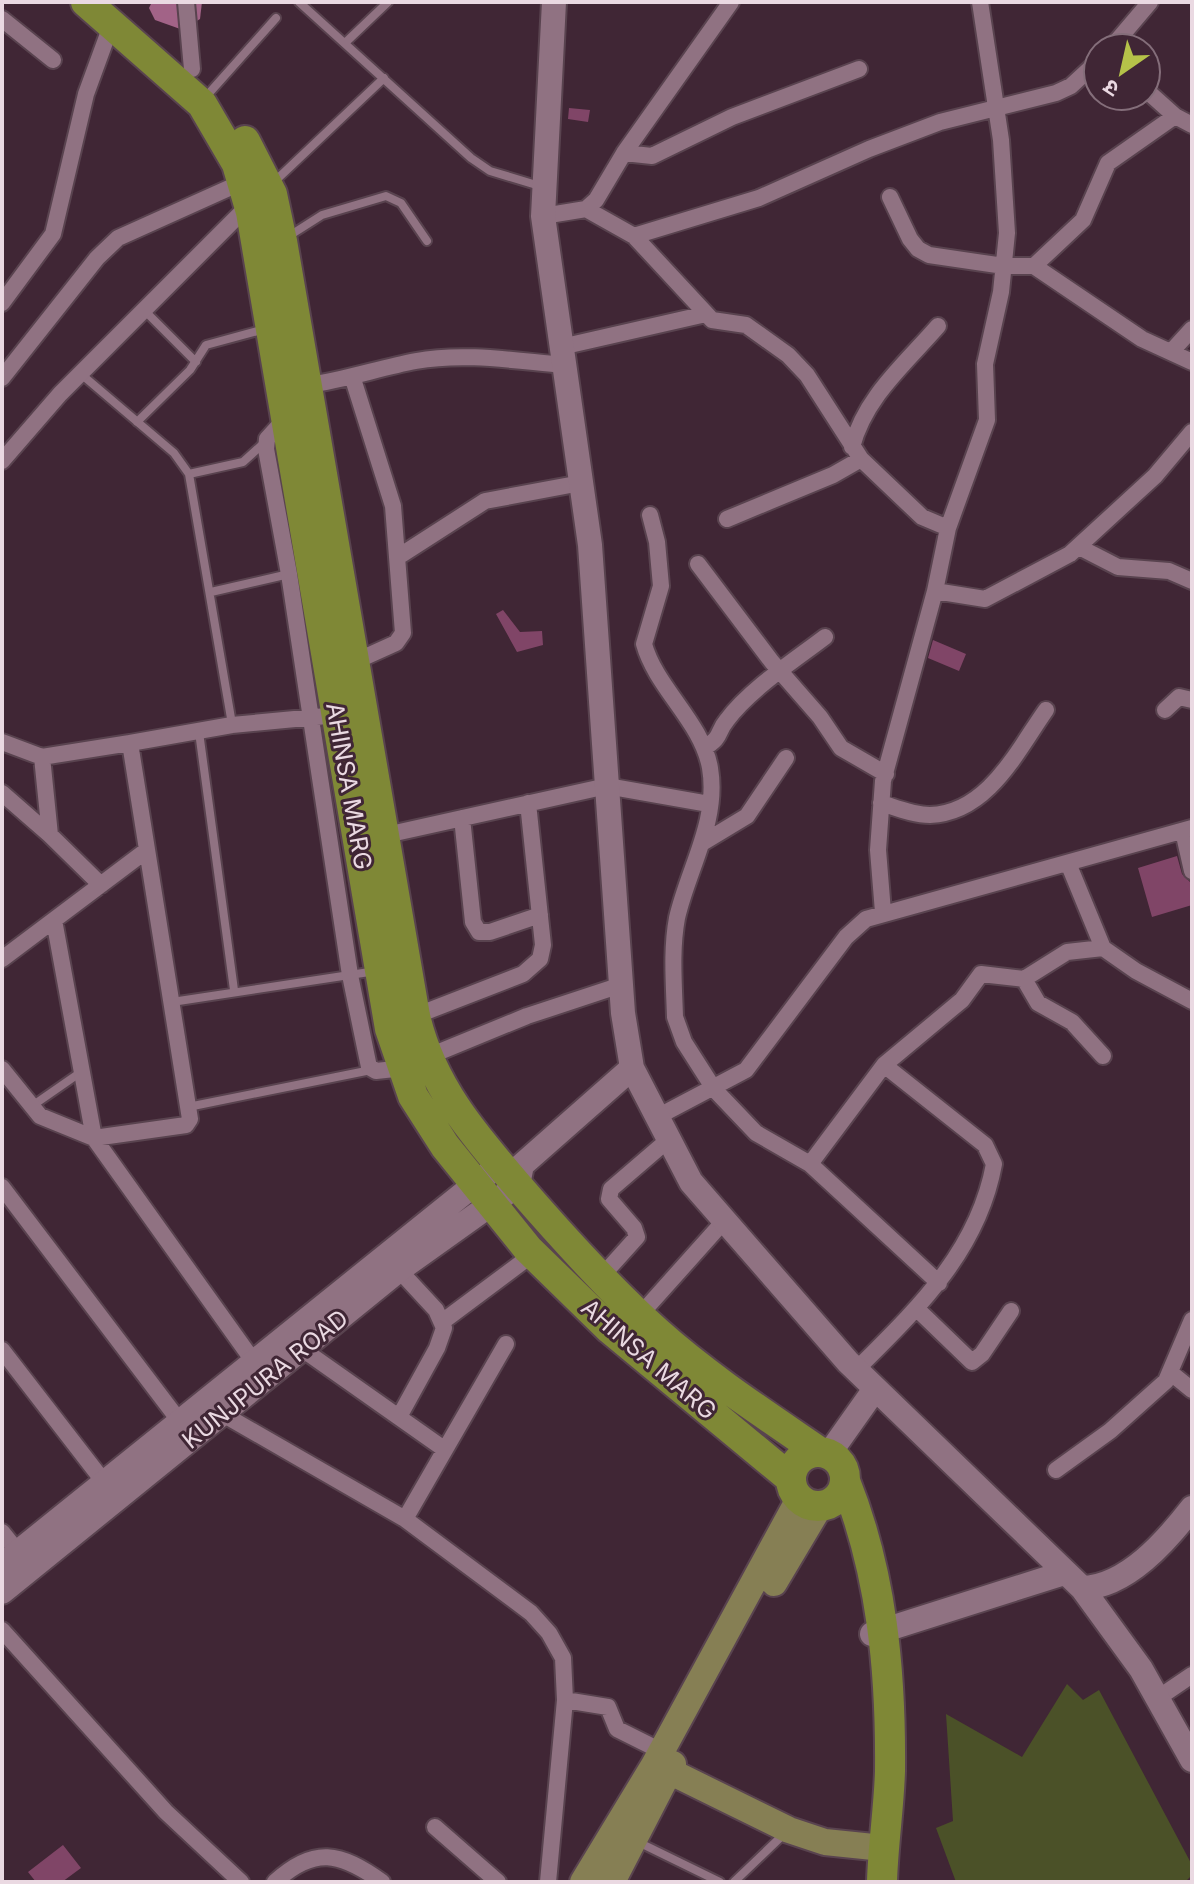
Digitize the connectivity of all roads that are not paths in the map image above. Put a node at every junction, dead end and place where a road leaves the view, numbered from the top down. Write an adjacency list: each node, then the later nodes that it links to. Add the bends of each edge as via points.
1 (86, 2): 9 (highway, AHINSA MARG)
2 (186, 2): 18 (street)
3 (299, 2): 13 (lane)
4 (388, 2): 13 (lane)
5 (554, 2): 25 (street)
6 (731, 2): 23 (street)
7 (980, 2): 20 (street)
8 (1150, 2): 12 (street)
9 (112, 12): 18 (highway, AHINSA MARG); 24 (highway, AHINSA MARG, via 202,104); 34 (street, via 86,94 53,234)
10 (276, 18): 18 (lane)
11 (2, 19): 14 (street)
12 (1128, 32)
13 (345, 43): 17 (lane)
14 (53, 60)
15 (859, 69): 23 (street, via 732,117 652,156)
16 (1082, 76): 20 (street, via 1056,93)
17 (384, 78): 24 (lane); 25 (lane, via 490,171)
18 (202, 80): 24 (highway, AHINSA MARG, via 233,116)
19 (1162, 104): 21 (street)
20 (995, 107): 29 (street, via 869,149 759,198); 32 (street, via 1007,233)
21 (1175, 116): 22 (street); 33 (street, via 1108,163 1083,220)
22 (1192, 125)
23 (624, 153): 27 (street)
24 (255, 187): 30 (highway, AHINSA MARG); 35 (street); 38 (highway, AHINSA MARG); 45 (street, via 118,238)
25 (544, 187): 28 (street)
26 (890, 197): 32 (street, via 918,249 941,259)
27 (586, 209): 28 (street); 29 (street)
28 (543, 216): 41 (street)
29 (634, 236): 36 (street)
30 (282, 241): 31 (lane, via 322,215 386,196 401,203); 47 (highway, AHINSA MARG)
31 (427, 241)
32 (1004, 266): 33 (street); 57 (street, via 985,364 987,420)
33 (1034, 266): 40 (street, via 1142,339)
34 (2, 303)
35 (144, 310): 42 (lane); 44 (street)
36 (706, 314): 41 (street); 51 (street, via 720,324 746,325 788,355 807,375)
37 (938, 326): 51 (street, via 869,404 859,421)
38 (270, 327): 42 (lane, via 213,342); 49 (highway, AHINSA MARG)
39 (1192, 329): 40 (street)
40 (1171, 352): 43 (street)
41 (563, 356): 46 (street, via 416,361); 54 (street)
42 (196, 362): 48 (lane)
43 (1192, 362)
44 (80, 374): 48 (lane); 52 (street)
45 (2, 378)
46 (353, 379): 47 (street); 59 (street, via 393,506)
47 (309, 391): 49 (street); 66 (highway, AHINSA MARG)
48 (137, 422): 53 (lane, via 174,453)
49 (276, 429): 53 (lane, via 253,457); 61 (street, via 267,456); 71 (highway, AHINSA MARG)
50 (1192, 432): 58 (street, via 1155,476)
51 (856, 453): 56 (street, via 833,475); 57 (street, via 922,517)
52 (2, 461)
53 (189, 474): 64 (lane)
54 (581, 483): 59 (street, via 485,501); 80 (street)
55 (650, 515): 76 (street, via 661,586 644,644)
56 (727, 519)
57 (948, 528): 63 (street)
58 (1079, 547): 62 (street, via 1118,567 1169,571); 63 (street, via 985,599)
59 (398, 557): 66 (street, via 400,640)
60 (698, 564): 67 (street)
61 (289, 574): 64 (lane); 71 (street)
62 (1192, 581)
63 (935, 591): 79 (street)
64 (211, 592): 72 (lane)
65 (825, 637): 67 (street)
66 (354, 662): 88 (highway, AHINSA MARG)
67 (780, 671): 76 (street, via 727,719 718,740); 79 (street, via 844,752)
68 (1192, 700): 70 (street, via 1179,697)
69 (1046, 710): 83 (street, via 996,781 972,800 931,815)
70 (1165, 710)
71 (323, 716): 72 (street); 88 (highway, AHINSA MARG)
72 (232, 725): 73 (street)
73 (199, 731): 75 (street); 103 (lane)
74 (2, 742): 77 (street)
75 (130, 743): 77 (street); 90 (street)
76 (704, 748): 84 (street, via 711,779)
77 (42, 757): 87 (street)
78 (786, 758): 89 (street, via 747,816)
79 (886, 774): 83 (street)
80 (607, 786): 82 (street); 84 (street); 102 (street)
81 (2, 793): 87 (street)
82 (528, 803): 85 (street); 95 (street)
83 (881, 803): 94 (street)
84 (709, 804): 89 (street)
85 (462, 818): 88 (street); 95 (street, via 473,922 479,932)
86 (1187, 829): 91 (street); 92 (street)
87 (50, 835): 93 (street)
88 (357, 841): 99 (highway, AHINSA MARG); 100 (street)
89 (704, 842): 114 (street, via 677,920 675,1017)
90 (147, 850): 93 (street); 105 (street)
91 (1068, 863): 94 (street); 97 (street)
92 (1192, 871)
93 (101, 885): 96 (street)
94 (883, 912): 114 (street, via 846,937 746,1070)
95 (540, 915): 106 (street, via 543,945 533,967)
96 (54, 920): 98 (street); 113 (street)
97 (1103, 948): 101 (street, via 1067,952); 104 (street)
98 (2, 958)
99 (393, 968): 100 (lane); 106 (highway, AHINSA MARG); 108 (highway, AHINSA MARG, via 390,1029)
100 (350, 975): 103 (lane); 112 (street)
101 (1024, 979): 107 (street, via 1038,1003 1072,1022); 109 (street, via 981,974 962,1000)
102 (621, 985): 108 (street, via 527,1016); 110 (street)
103 (234, 990): 105 (lane)
104 (1192, 1001)
105 (171, 1002): 116 (street)
106 (415, 1016): 108 (highway, AHINSA MARG)
107 (1103, 1056)
108 (416, 1063): 112 (street); 121 (highway, AHINSA MARG); 123 (highway, AHINSA MARG, via 413,1096)
109 (884, 1065): 120 (street); 130 (street, via 985,1145 994,1164 973,1231)
110 (632, 1068): 117 (street); 121 (street)
111 (2, 1069): 115 (street)
112 (372, 1070): 116 (lane)
113 (81, 1072): 115 (lane); 118 (street)
114 (714, 1089): 117 (street); 120 (street, via 768,1143)
115 (31, 1107): 118 (street, via 51,1123)
116 (188, 1107): 118 (street, via 190,1119 180,1129)
117 (657, 1117): 119 (street)
118 (94, 1138): 139 (street)
119 (668, 1140): 126 (street, via 691,1182); 129 (street, via 611,1189 609,1199 637,1237)
120 (810, 1164): 130 (street)
121 (513, 1172): 123 (street); 129 (highway, AHINSA MARG)
122 (2, 1187): 124 (street)
123 (482, 1192): 127 (highway, AHINSA MARG); 128 (street, KUNJPURA ROAD); 136 (street)
124 (16, 1206): 125 (street); 146 (street)
125 (2, 1217)
126 (724, 1221): 133 (street); 140 (street)
127 (533, 1254): 135 (street); 151 (highway, AHINSA MARG, via 610,1329)
128 (399, 1270): 135 (street); 136 (street, KUNJPURA ROAD)
129 (601, 1277): 133 (highway, AHINSA MARG)
130 (939, 1283): 131 (street)
131 (917, 1309): 132 (street, via 972,1362); 140 (street)
132 (1011, 1311)
133 (640, 1315): 148 (highway, AHINSA MARG, via 756,1409)
134 (1192, 1320): 141 (street)
135 (442, 1322): 145 (street, via 437,1348)
136 (293, 1343): 139 (street, KUNJPURA ROAD); 145 (street)
137 (506, 1344): 147 (street)
138 (2, 1350): 150 (street)
139 (260, 1370): 144 (street, KUNJPURA ROAD)
140 (856, 1370): 142 (street)
141 (1171, 1373): 143 (street); 149 (street, via 1110,1431)
142 (875, 1389): 148 (street); 156 (street)
143 (1192, 1390)
144 (212, 1408): 146 (street, KUNJPURA ROAD); 153 (street)
145 (399, 1417): 147 (street)
146 (186, 1429): 150 (street); 157 (street, KUNJPURA ROAD)
147 (444, 1449): 153 (street)
148 (824, 1453): 151 (highway, via 844,1470); 151 (highway, via 799,1458)
149 (1056, 1470)
150 (104, 1482): 155 (street)
151 (818, 1493): 159 (highway, via 864,1532); 164 (main road)
152 (1192, 1508): 156 (street, via 1152,1554 1105,1582)
153 (405, 1519): 162 (street, via 549,1633 563,1658)
154 (2, 1532): 155 (street)
155 (10, 1559)
156 (1073, 1581): 159 (street); 161 (street)
157 (2, 1592)
158 (2, 1630): 169 (street, via 166,1812)
159 (878, 1633): 168 (highway, via 890,1773)
160 (1192, 1675): 161 (street)
161 (1158, 1698): 163 (street)
162 (565, 1700): 164 (street, via 608,1707 617,1729); 173 (street)
163 (1192, 1760)
164 (665, 1761): 166 (main road); 167 (main road); 174 (main road)
165 (435, 1827): 172 (street)
166 (789, 1830): 168 (main road, via 825,1842); 177 (lane)
167 (634, 1840): 175 (main road); 176 (lane)
168 (883, 1848): 178 (highway)
169 (241, 1882)
170 (275, 1882): 171 (street, via 314,1856 345,1860)
171 (382, 1882)
172 (498, 1882)
173 (548, 1882)
174 (583, 1882)
175 (612, 1882)
176 (720, 1882)
177 (734, 1882)
178 (882, 1882)

